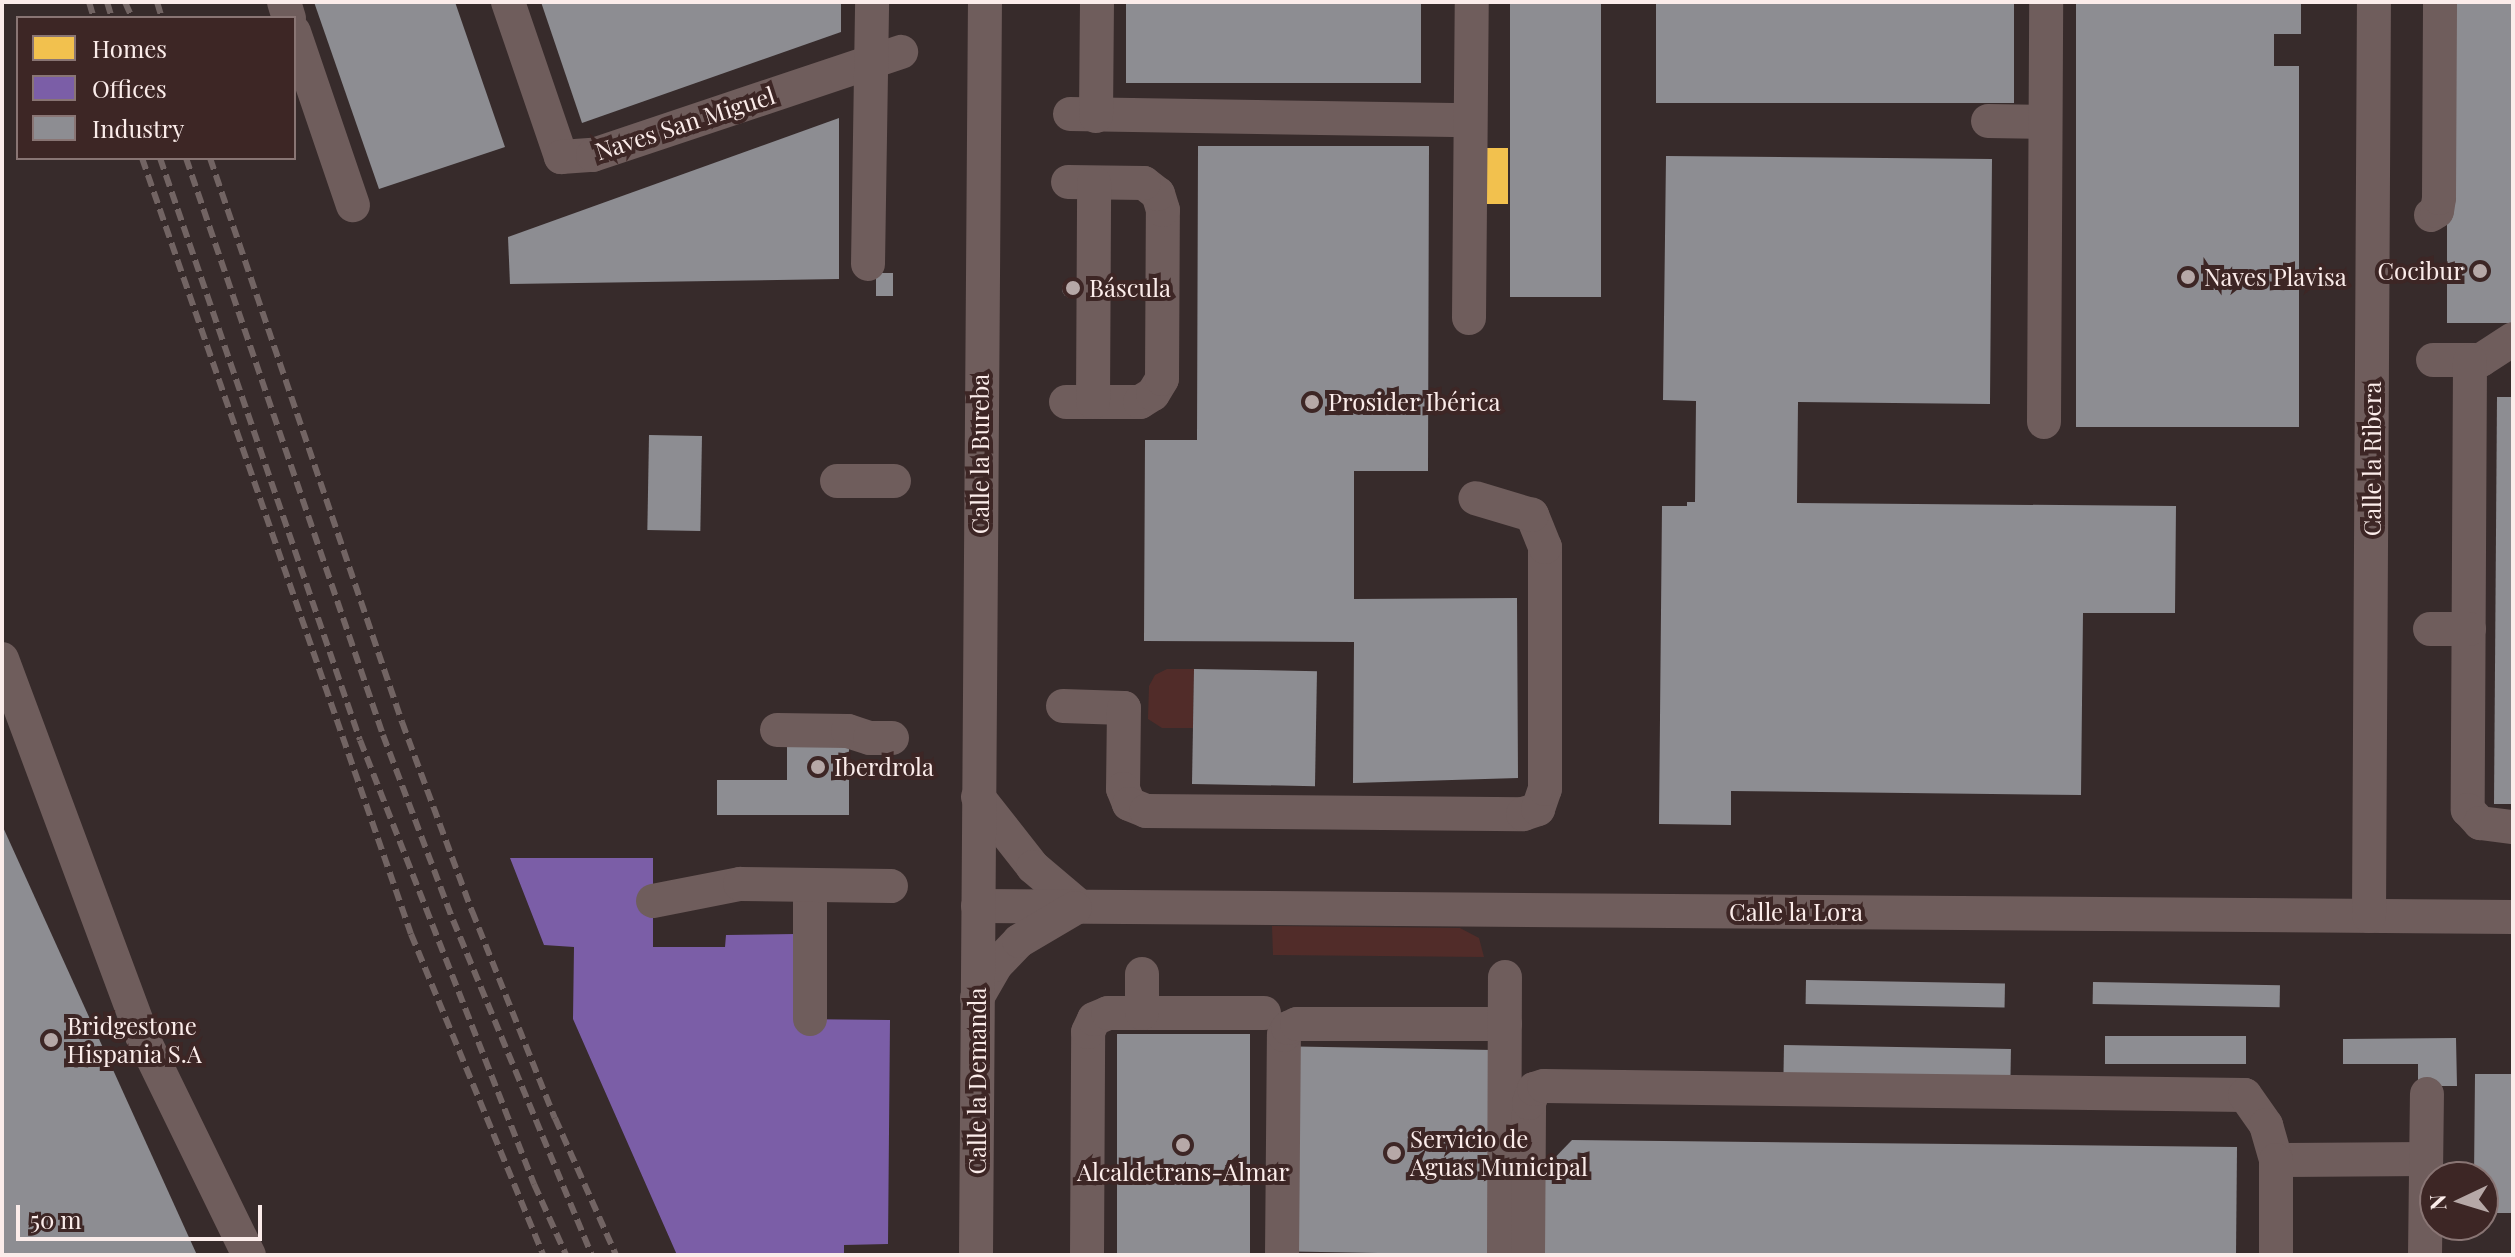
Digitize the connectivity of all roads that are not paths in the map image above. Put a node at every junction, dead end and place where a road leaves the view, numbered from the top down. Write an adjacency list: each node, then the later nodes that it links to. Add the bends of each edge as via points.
1 (508, 2): 10 (street, Naves San Miguel, via 561,157 593,155)
2 (872, 2): 10 (street)
3 (985, 2): 32 (street, Calle la Bureba)
4 (1097, 2): 11 (street, via 1083,115)
5 (1472, 2): 11 (street)
6 (2046, 2): 13 (street)
7 (2374, 2): 39 (street, Calle la Ribera)
8 (2440, 2): 16 (street, via 2439,198)
9 (296, 38): 15 (street)
10 (886, 57): 17 (street)
11 (1470, 120): 18 (street)
12 (1988, 121): 13 (street)
13 (2045, 122): 22 (street)
14 (1081, 182): 14 (street, via 1080,402 1140,402 1162,379 1163,210 1158,194 1144,183)
15 (353, 205)
16 (2431, 215)
17 (868, 264)
18 (1469, 318)
19 (2513, 339): 21 (street, via 2490,356)
20 (2433, 360): 21 (street)
21 (2470, 361): 27 (street)
22 (2044, 422)
23 (837, 481): 24 (street)
24 (894, 481)
25 (1475, 498): 29 (street, via 1532,515 1545,547 1545,789 1538,809 1523,814 1146,811 1129,804 1123,789 1124,708)
26 (2430, 629): 27 (street)
27 (2469, 629): 33 (street, via 2468,810 2480,823)
28 (2, 659): 51 (street, via 142,1036)
29 (1063, 706)
30 (777, 730): 31 (street)
31 (892, 738)
32 (978, 797): 37 (street, Calle la Bureba); 38 (street, via 1033,867)
33 (2513, 827)
34 (810, 885): 35 (street); 36 (street, via 740,884); 46 (street)
35 (891, 886)
36 (653, 901)
37 (978, 906): 38 (street, Calle la Lora); 43 (street, Calle la Demanda)
38 (1079, 906): 39 (street, Calle la Lora); 43 (street, via 1019,941 996,965)
39 (2369, 916): 40 (street, Calle la Lora)
40 (2513, 917)
41 (1142, 974): 44 (street)
42 (1505, 977): 47 (street)
43 (977, 998): 52 (street, Calle la Demanda)
44 (1142, 1013): 45 (street); 53 (street, via 1108,1013 1094,1019 1088,1032)
45 (1264, 1013)
46 (810, 1019)
47 (1505, 1024): 54 (street, via 1288,1028); 55 (street)
48 (2427, 1094): 49 (street)
49 (2426, 1159): 50 (street); 58 (street)
50 (2276, 1160): 56 (street, via 2266,1125 2245,1095 1544,1086 1534,1089 1529,1103); 57 (street)
51 (249, 1255)
52 (976, 1255)
53 (1087, 1255)
54 (1282, 1255)
55 (1504, 1255)
56 (1528, 1255)
57 (2276, 1255)
58 (2425, 1255)

